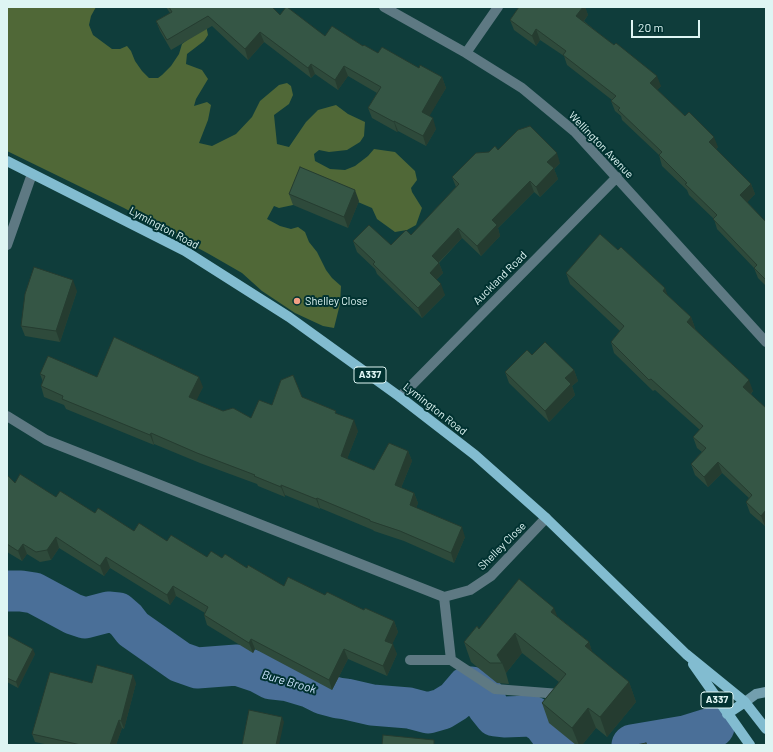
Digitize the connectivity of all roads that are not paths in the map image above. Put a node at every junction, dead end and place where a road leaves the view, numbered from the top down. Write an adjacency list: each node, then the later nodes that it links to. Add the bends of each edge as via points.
1 (384, 7): 3 (street, Wellington Avenue)
2 (498, 7): 3 (street)
3 (466, 53): 6 (street, Wellington Avenue, via 522,88 575,132)
4 (7, 161): 5 (main road, Lymington Road / A337)
5 (32, 174): 7 (street); 9 (main road, Lymington Road / A337, via 185,251 289,317)
6 (617, 177): 8 (street, Wellington Avenue); 9 (street, Auckland Road)
7 (7, 245)
8 (766, 342)
9 (400, 397): 11 (main road, Lymington Road / A337, via 475,454)
10 (7, 416): 12 (street, via 46,440)
11 (546, 518): 12 (street, Shelley Close, via 491,576 470,590); 13 (main road, Lymington Road / A337)
12 (444, 598): 15 (street)
13 (686, 654): 18 (main road, A337); 19 (main road, A337)
14 (410, 660): 15 (street)
15 (451, 660): 17 (street, via 495,689)
16 (766, 692): 18 (street, via 756,694)
17 (560, 694)
18 (745, 702): 19 (main road); 20 (main road, A337)
19 (727, 714): 21 (main road, A337)
20 (766, 729)
21 (750, 745)

